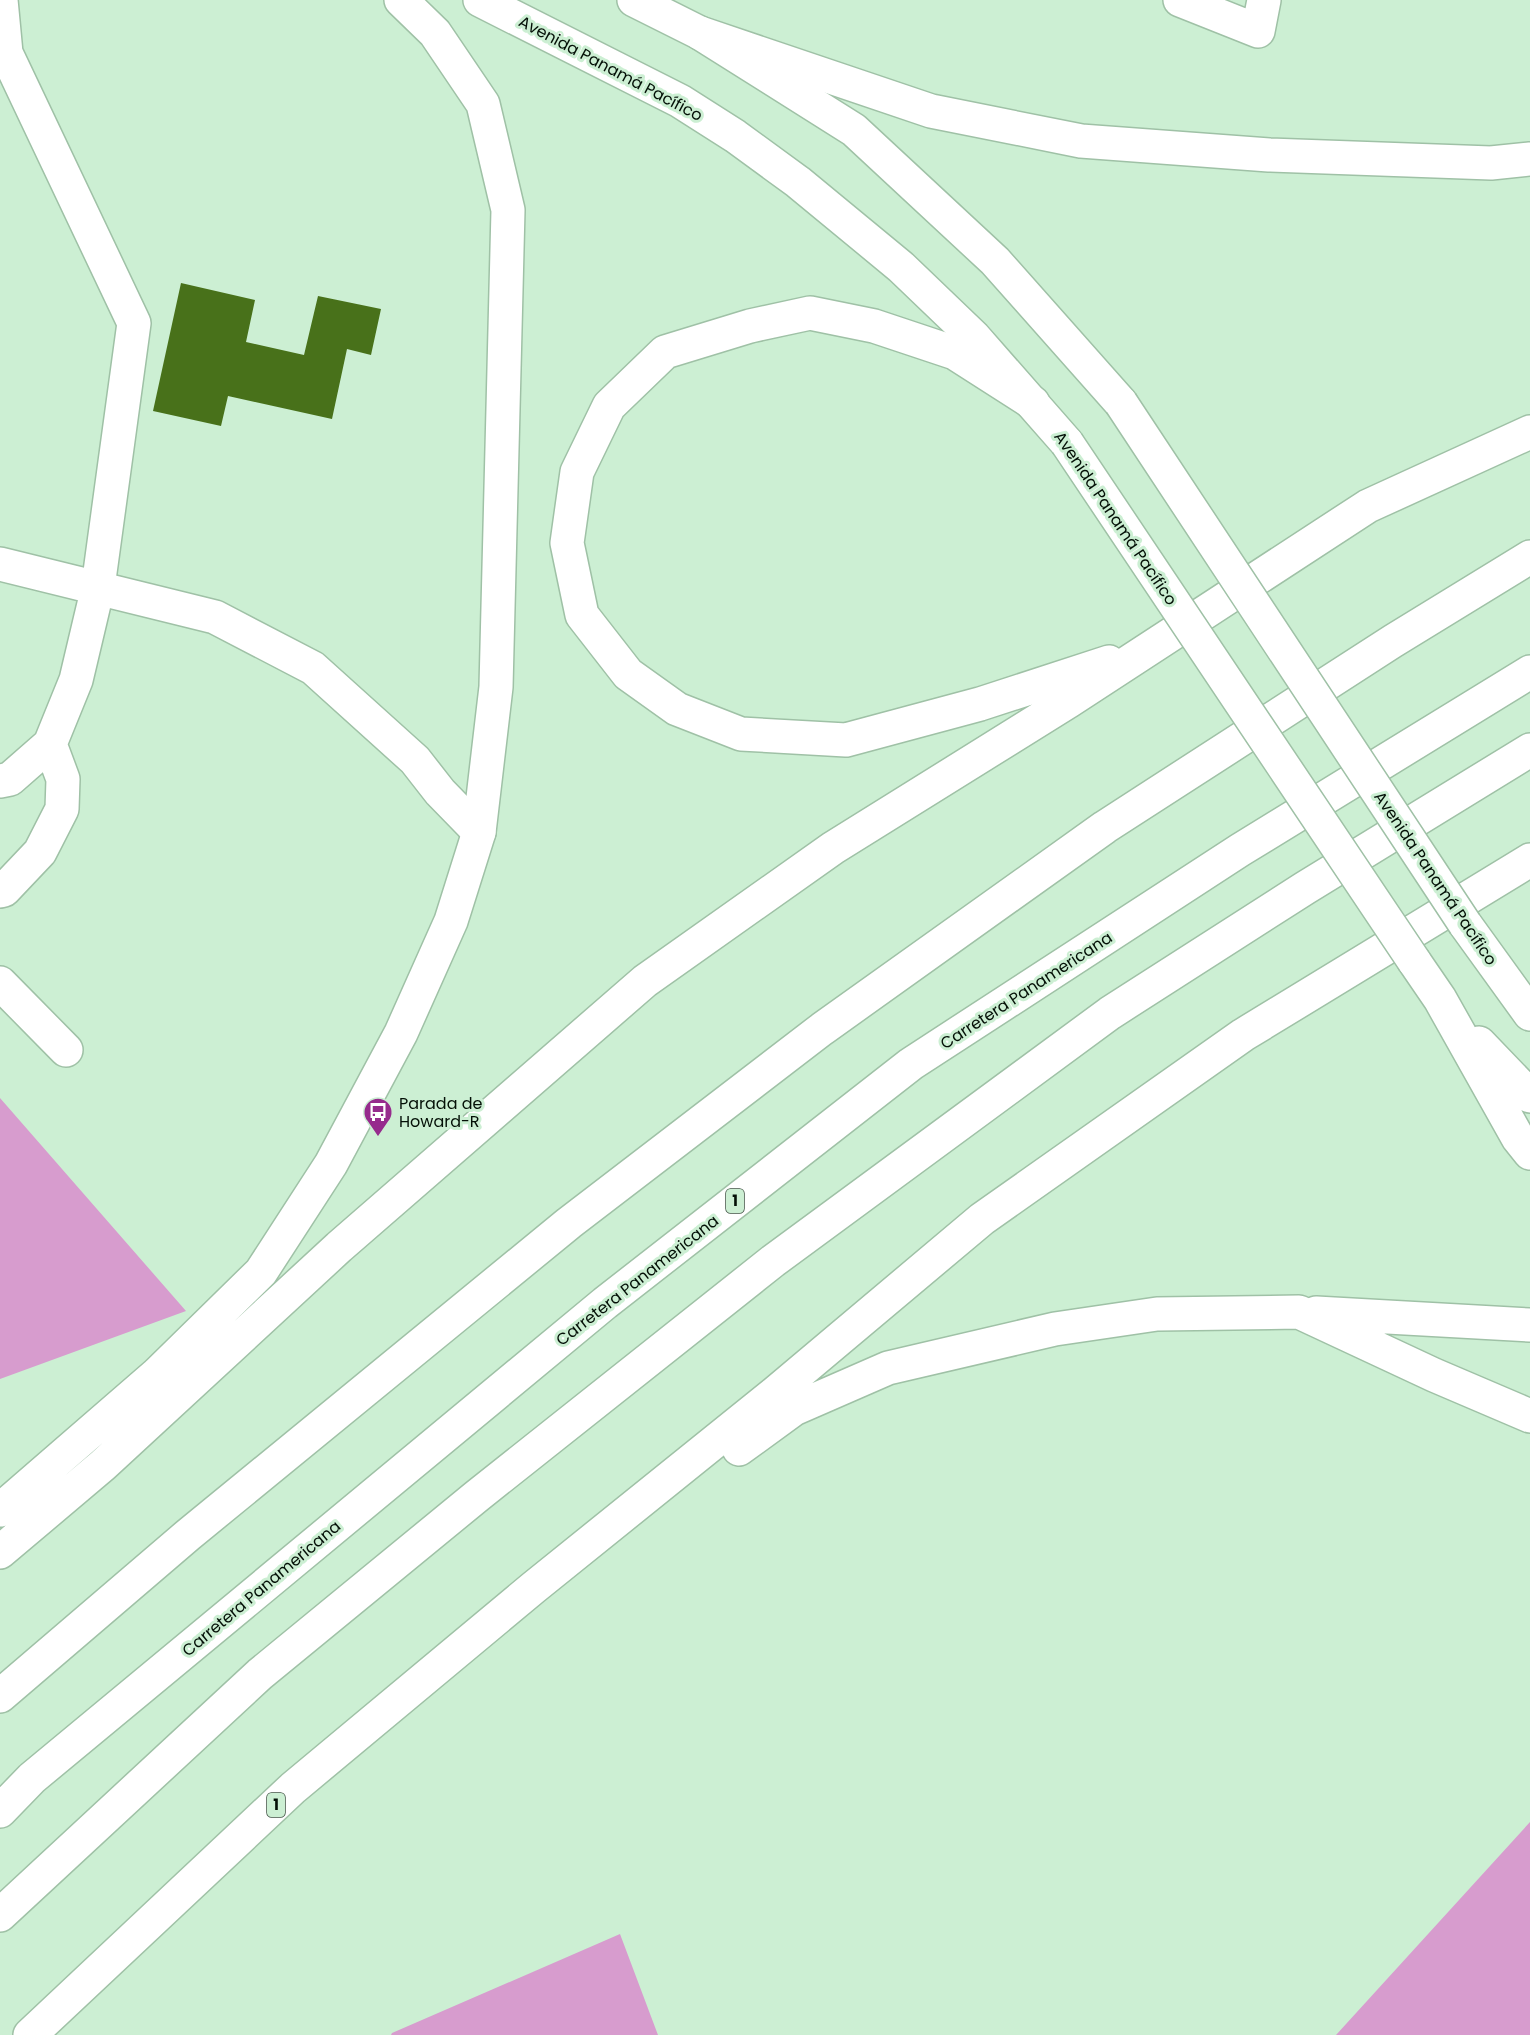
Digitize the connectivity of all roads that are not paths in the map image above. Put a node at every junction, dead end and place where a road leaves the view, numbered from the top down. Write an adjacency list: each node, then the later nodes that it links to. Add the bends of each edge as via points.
1 (1, 0): 13 (main road, via 6,53 134,323)
2 (401, 0): 19 (main road, via 435,33 483,104 508,210 496,687)
3 (480, 0): 9 (main road, Avenida Panamá Pacífico, via 680,101 735,136 902,267 974,337)
4 (634, 0): 7 (main road, Avenida Panamá Pacífico)
5 (1180, 0): 6 (main road, via 1257,32)
6 (1264, 0)
7 (700, 33): 8 (main road, via 931,111 1081,141 1280,156 1491,163); 24 (main road, Avenida Panamá Pacífico, bridge, via 854,130 995,261 1121,403 1465,924)
8 (1530, 159)
9 (1033, 403): 14 (main road, via 955,353 874,326 810,313 750,326 665,352 609,406 577,472 567,543 582,615 628,674 677,709 753,735 846,740 980,704); 23 (main road, Avenida Panamá Pacífico, bridge, via 1067,442)
10 (1530, 432): 14 (main road, via 1368,506)
11 (1530, 556): 34 (main road, via 1105,827 822,1029 569,1222 188,1535)
12 (0, 564): 13 (main road)
13 (98, 587): 16 (main road, via 76,680); 19 (main road, via 215,617 313,668 415,760)
14 (1150, 648): 32 (main road, via 833,848 645,981 339,1247 103,1465)
15 (1530, 672): 35 (main road, Carretera Panamericana / 1, via 1240,850 911,1064 605,1303 41,1770)
16 (50, 744): 18 (main road, via 10,779); 21 (main road, via 63,779 62,809 40,852)
17 (1530, 750): 36 (main road, via 1110,1013 774,1261 260,1674)
18 (0, 781)
19 (479, 832): 31 (main road, via 451,921 401,1033 331,1164 261,1272 157,1374)
20 (1530, 860): 33 (main road, 1, via 1243,1035 982,1219)
21 (0, 891)
22 (0, 983): 25 (main road)
23 (1440, 999): 26 (main road, Avenida Panamá Pacífico); 27 (main road, Avenida Panamá Pacífico)
24 (1530, 1014)
25 (66, 1050)
26 (1530, 1096)
27 (1530, 1153)
28 (1299, 1312): 29 (main road); 30 (main road); 33 (main road, via 1157,1314 1055,1329 888,1368 794,1409)
29 (1530, 1324)
30 (1530, 1416)
31 (0, 1510)
32 (0, 1552)
33 (533, 1588): 37 (main road, 1, via 294,1788)
34 (0, 1696)
35 (0, 1811)
36 (0, 1915)
37 (30, 2035)

